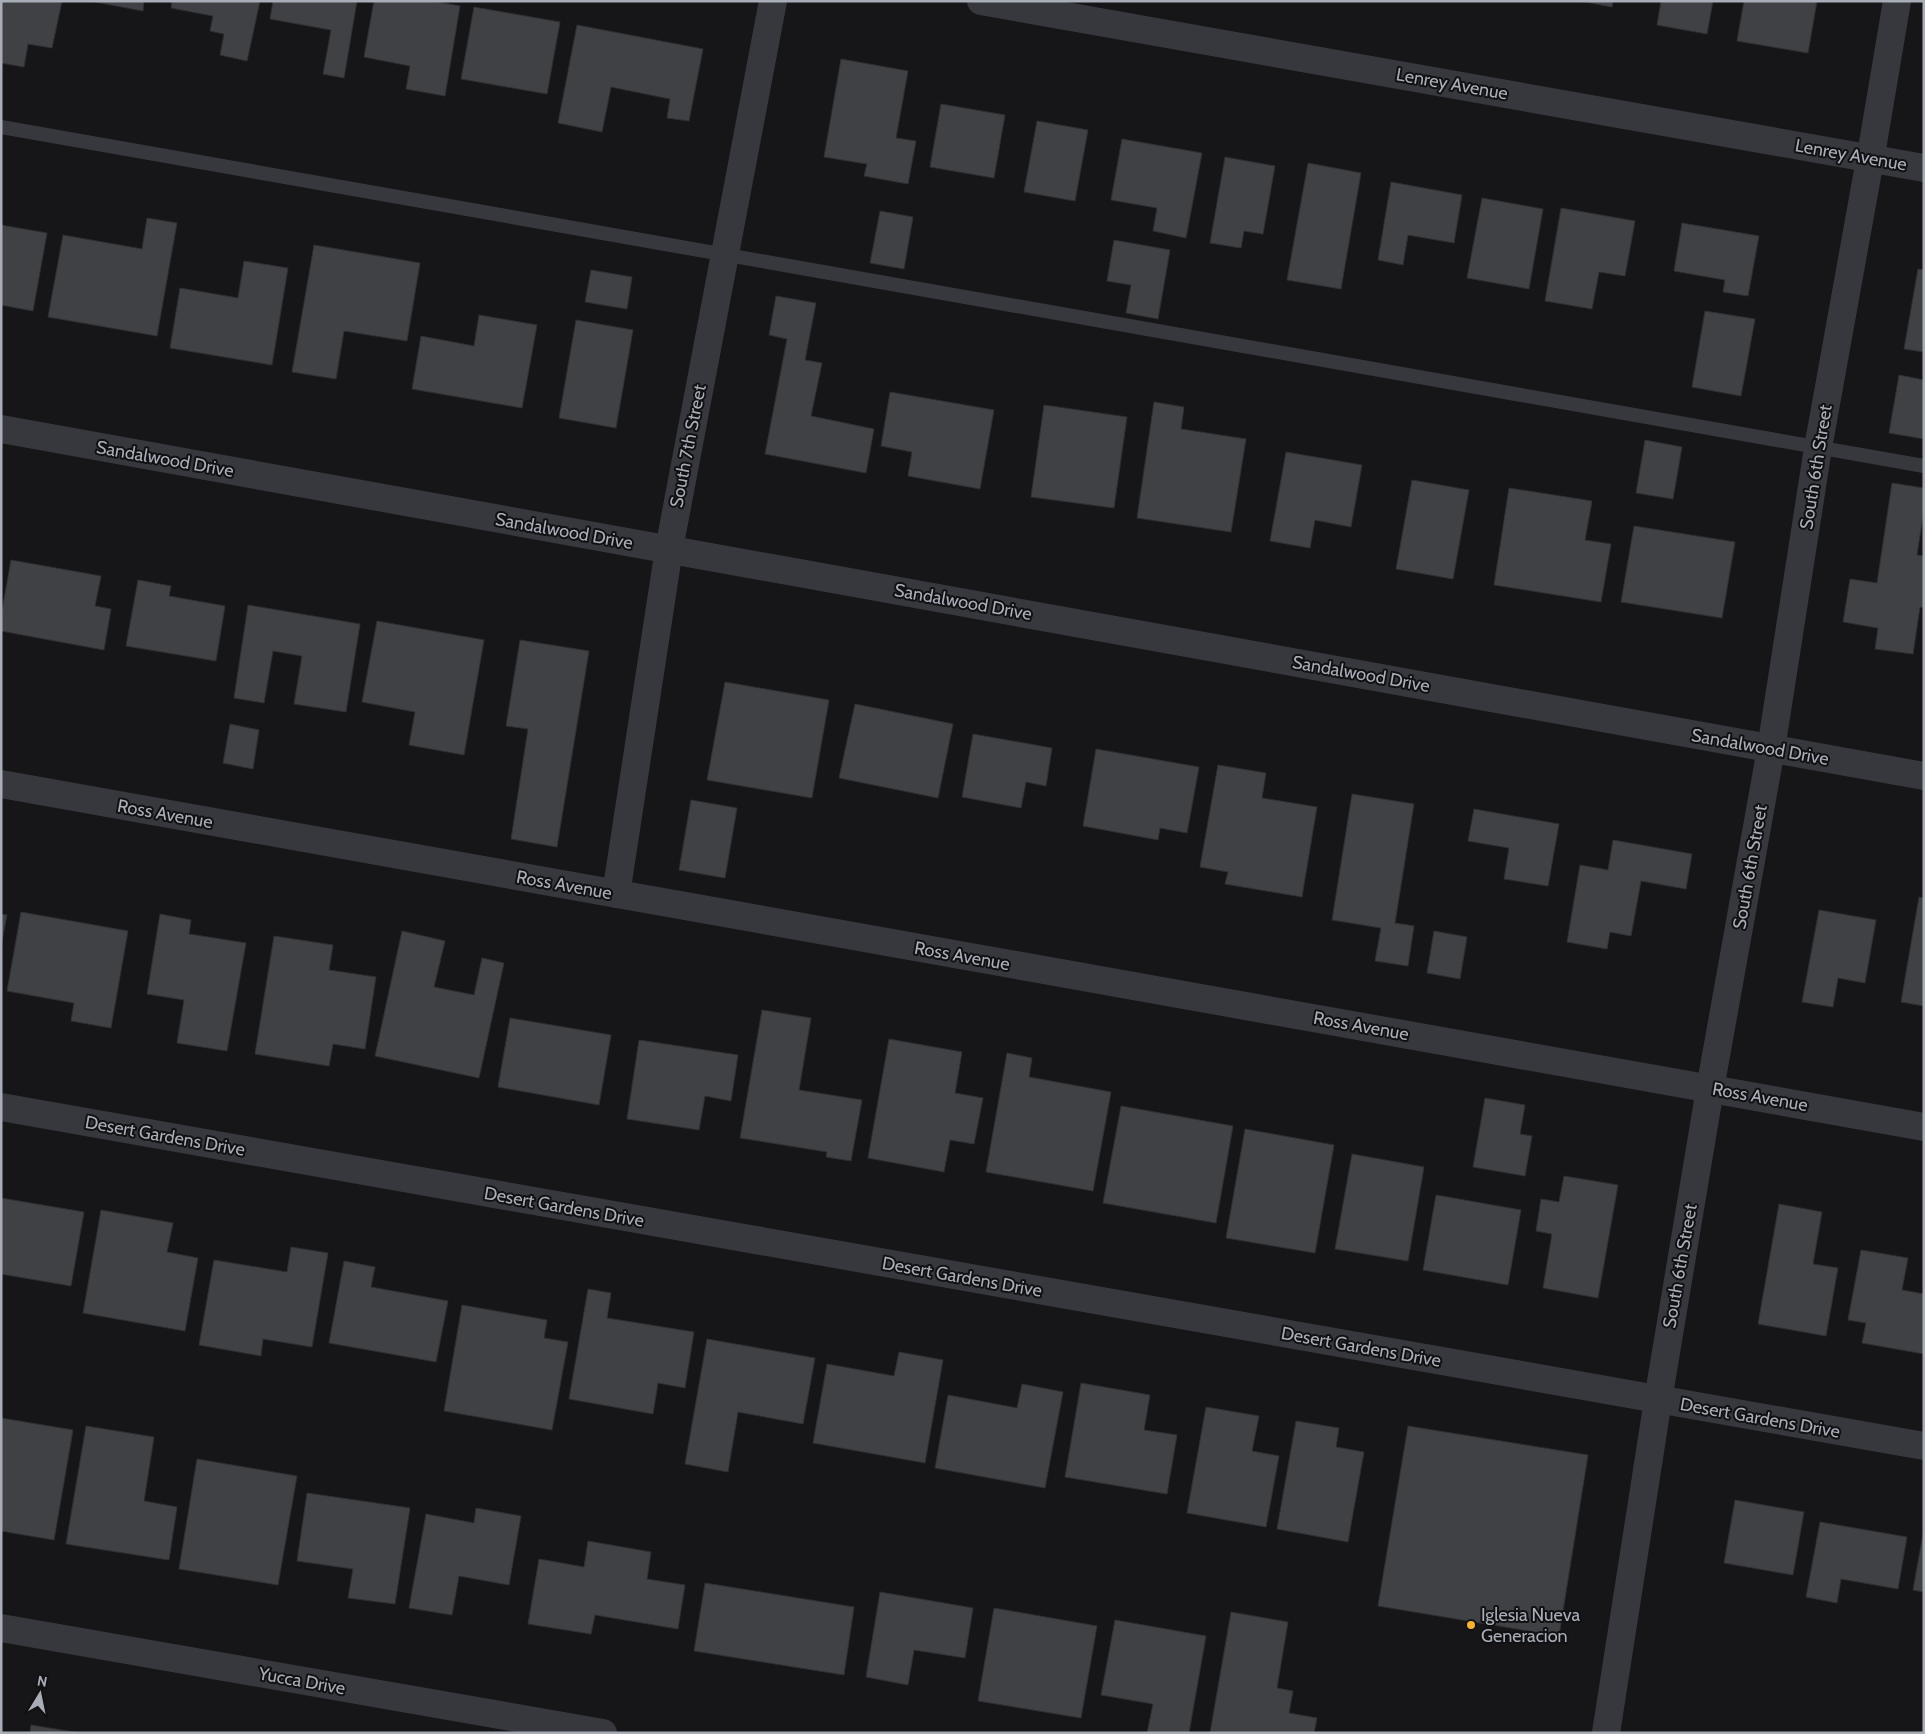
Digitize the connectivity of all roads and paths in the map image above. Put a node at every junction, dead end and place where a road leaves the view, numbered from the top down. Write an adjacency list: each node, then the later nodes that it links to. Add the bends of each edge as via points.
1 (773, 1): 7 (street, South 7th Street)
2 (981, 1): 5 (street, Lenrey Avenue)
3 (1897, 1): 5 (street, South 6th Street)
4 (1, 127): 7 (lane)
5 (1871, 158): 6 (street, Lenrey Avenue); 9 (street, South 6th Street)
6 (1924, 168)
7 (725, 255): 9 (lane); 11 (street, South 7th Street)
8 (1, 429): 11 (street, Sandalwood Drive)
9 (1818, 448): 10 (lane); 12 (street, South 6th Street)
10 (1924, 466)
11 (669, 549): 12 (street, Sandalwood Drive); 15 (street, South 7th Street)
12 (1771, 749): 13 (street, Sandalwood Drive); 16 (street, South 6th Street)
13 (1924, 776)
14 (1, 784): 15 (street, Ross Avenue)
15 (616, 894): 16 (street, Ross Avenue)
16 (1710, 1089): 18 (street, Ross Avenue); 19 (street, South 6th Street)
17 (1, 1108): 19 (street, Desert Gardens Drive)
18 (1924, 1127)
19 (1658, 1400): 20 (street, Desert Gardens Drive); 23 (street, South 6th Street)
20 (1924, 1446)
21 (1, 1628): 22 (street, Yucca Drive)
22 (603, 1733)
23 (1606, 1733)

